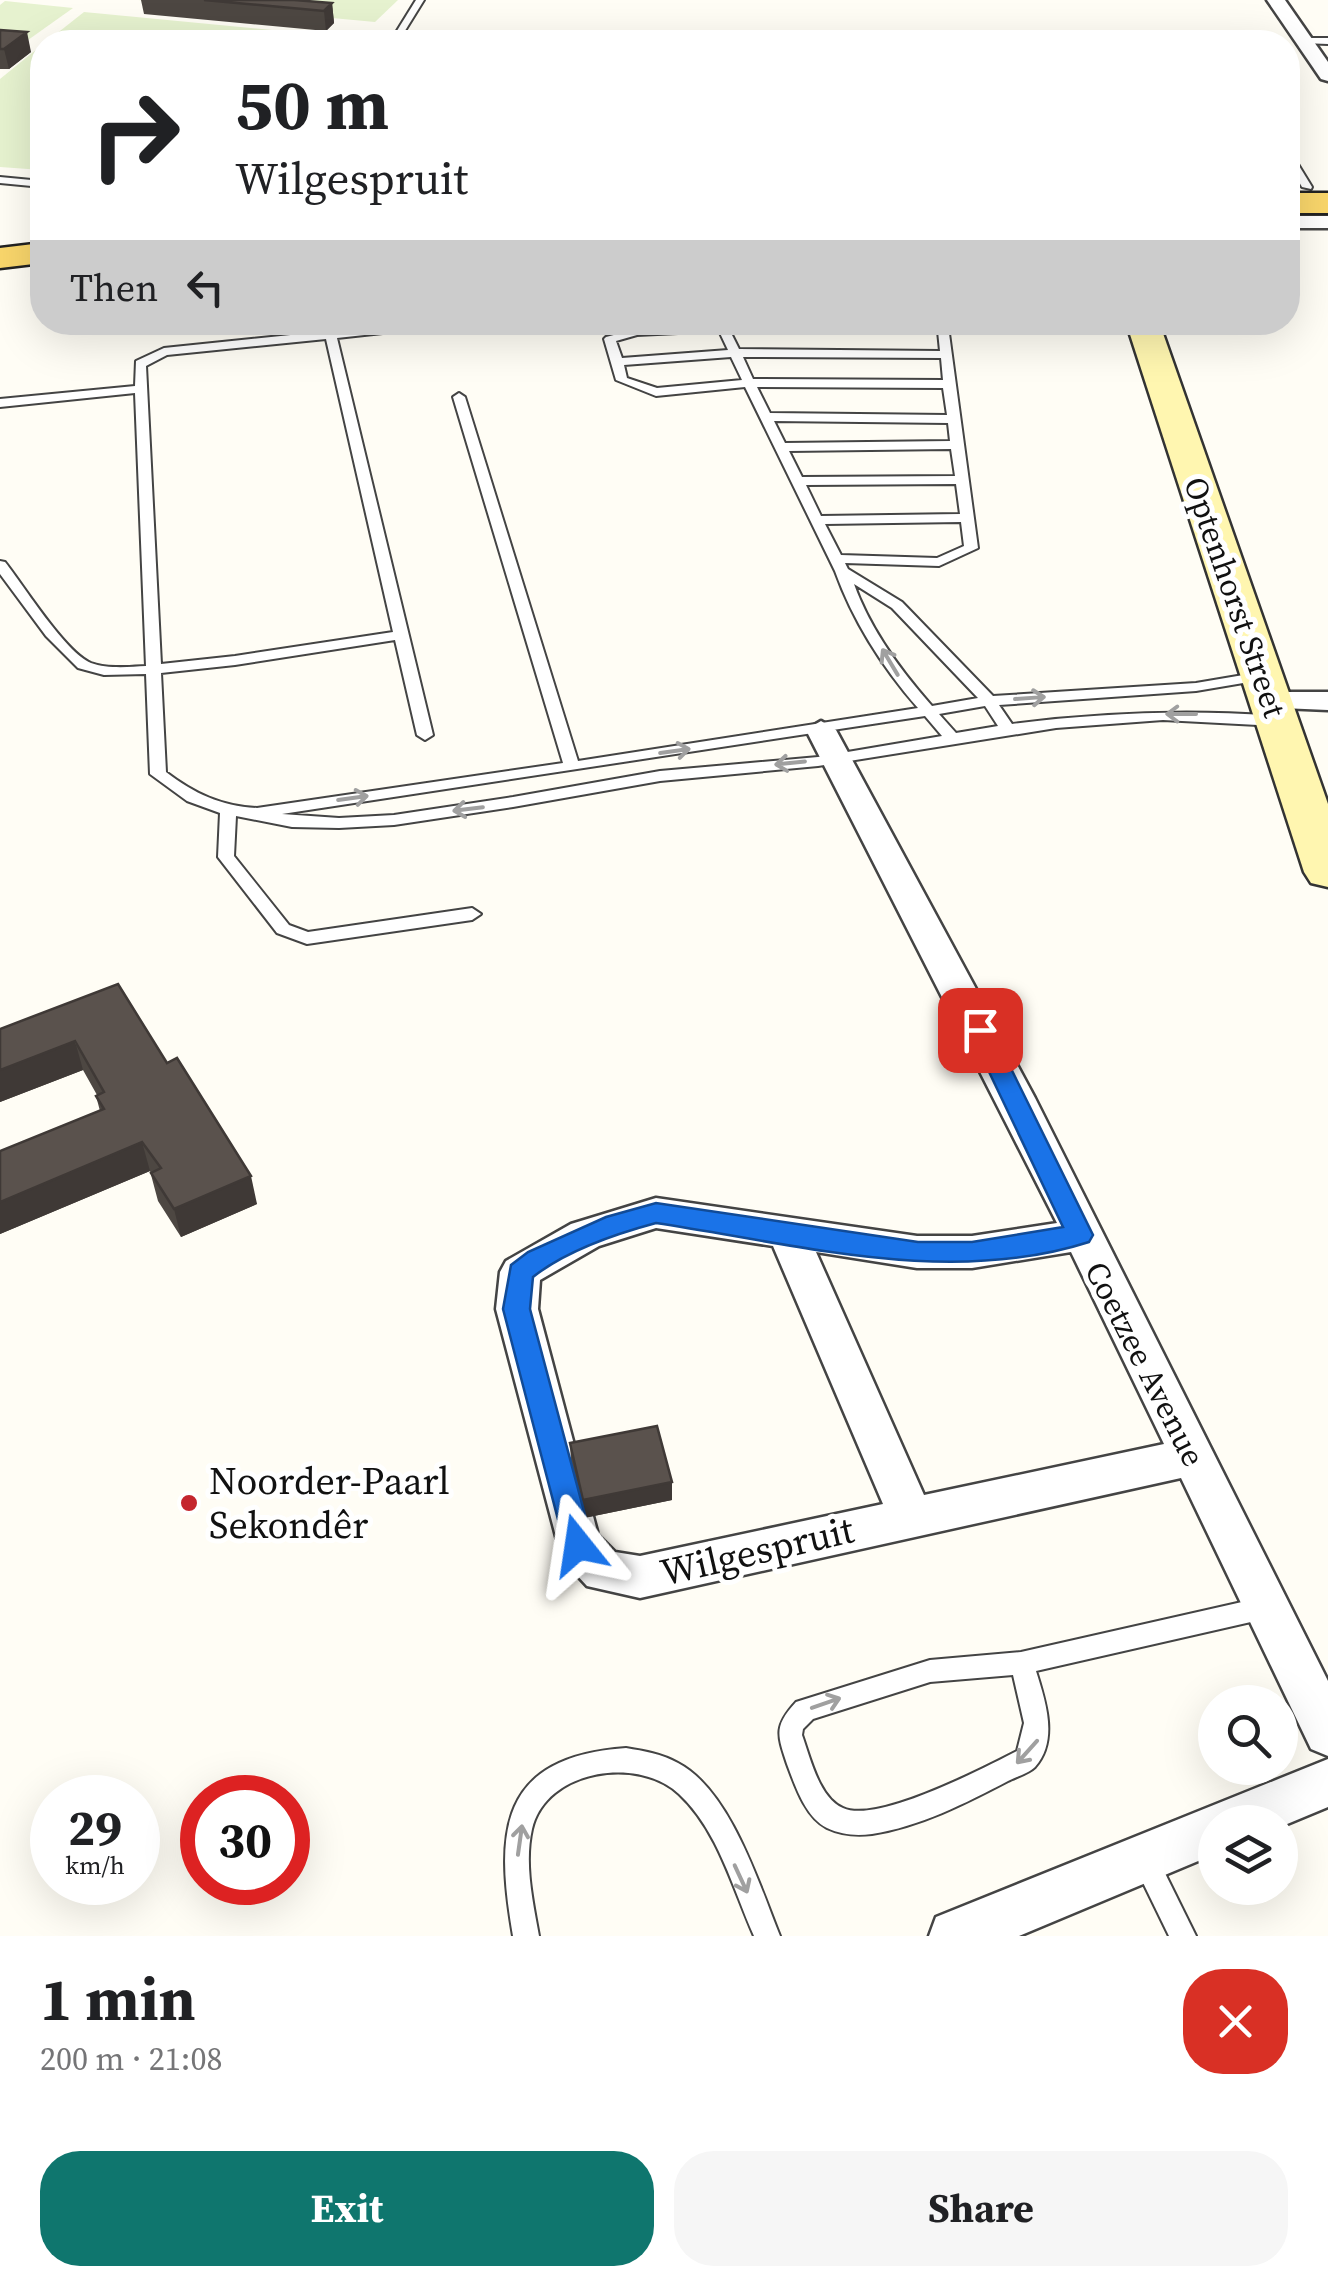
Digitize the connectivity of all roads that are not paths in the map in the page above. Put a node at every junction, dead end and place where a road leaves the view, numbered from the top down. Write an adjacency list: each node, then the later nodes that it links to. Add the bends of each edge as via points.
1 (420, 0): 3 (lane)
2 (1276, 0): 4 (street)
3 (401, 30)
4 (1297, 30)
5 (1300, 35): 7 (street)
6 (1328, 41): 7 (lane)
7 (1305, 42): 8 (street)
8 (1328, 74)
9 (0, 180): 10 (lane)
10 (30, 183)
11 (1300, 222): 12 (street)
12 (1328, 222)
13 (30, 254): 14 (main road)
14 (0, 258)
15 (340, 335): 20 (lane)
16 (627, 335): 23 (lane, via 610,339)
17 (727, 335): 21 (lane)
18 (944, 335): 22 (lane)
19 (1146, 335): 41 (main road, Optenhorst Street)
20 (331, 336): 26 (lane, via 154,355 140,364); 39 (lane)
21 (735, 353): 22 (lane); 23 (lane); 24 (lane)
22 (947, 355): 25 (lane)
23 (619, 362): 24 (lane, via 622,380 656,392)
24 (749, 382): 25 (lane); 29 (lane)
25 (949, 384): 30 (lane)
26 (140, 389): 28 (lane); 40 (lane)
27 (459, 398): 49 (lane)
28 (0, 403)
29 (766, 417): 30 (lane); 32 (lane)
30 (954, 419): 31 (lane)
31 (958, 445): 32 (lane); 33 (lane)
32 (782, 448): 34 (lane)
33 (963, 480): 34 (lane); 35 (lane)
34 (799, 482): 36 (lane)
35 (967, 518): 36 (lane); 38 (lane, via 971,548 962,555 939,562)
36 (818, 520): 38 (lane)
37 (0, 565): 40 (lane, via 79,663 100,672)
38 (840, 565): 42 (lane, via 897,605); 44 (lane, one-way to 38, via 899,678 853,601)
39 (400, 634): 40 (lane); 46 (lane)
40 (156, 670): 50 (lane, via 158,774 196,804)
41 (1270, 699): 42 (lane, one-way to 41, via 1196,687); 43 (street); 45 (lane, one-way to 45, via 1212,714); 52 (main road, Optenhorst Street)
42 (989, 700): 44 (lane); 45 (lane)
43 (1328, 702)
44 (932, 710): 47 (lane); 48 (lane)
45 (1006, 727): 47 (lane)
46 (425, 735)
47 (951, 737): 48 (lane)
48 (829, 744): 49 (lane, one-way to 48); 51 (lane, one-way to 51, via 397,817 298,825); 55 (street, Coetzee Avenue, via 1016,1098)
49 (572, 766): 51 (lane, one-way to 49)
50 (228, 812): 51 (lane); 53 (lane, via 226,857 283,929 307,938)
51 (257, 813)
52 (1328, 872)
53 (472, 914)
54 (787, 1233): 55 (street, Wilgespruit, via 949,1253); 57 (street); 57 (street, Wilgespruit, via 656,1213 615,1224 520,1272 517,1309 578,1545 603,1571 640,1577)
55 (1080, 1235): 56 (street, Coetzee Avenue)
56 (1192, 1457): 57 (street, Wilgespruit); 58 (street, Coetzee Avenue)
57 (911, 1516)
58 (1264, 1608): 59 (lane); 60 (street, Coetzee Avenue)
59 (1020, 1663): 59 (lane, one-way to 59, via 1038,1716 1038,1740 1026,1759 884,1820 854,1825 834,1820 820,1805 790,1735 806,1710 930,1672)
60 (1328, 1732)
61 (1328, 1782): 62 (street)
62 (1272, 1805)
63 (1198, 1836): 64 (street)
64 (1144, 1858): 67 (street); 68 (lane)
65 (526, 1936): 66 (lane, one-way to 66, via 516,1873 524,1814 547,1785 587,1766 632,1758 667,1767 691,1787)
66 (767, 1936)
67 (954, 1936)
68 (1183, 1936)

